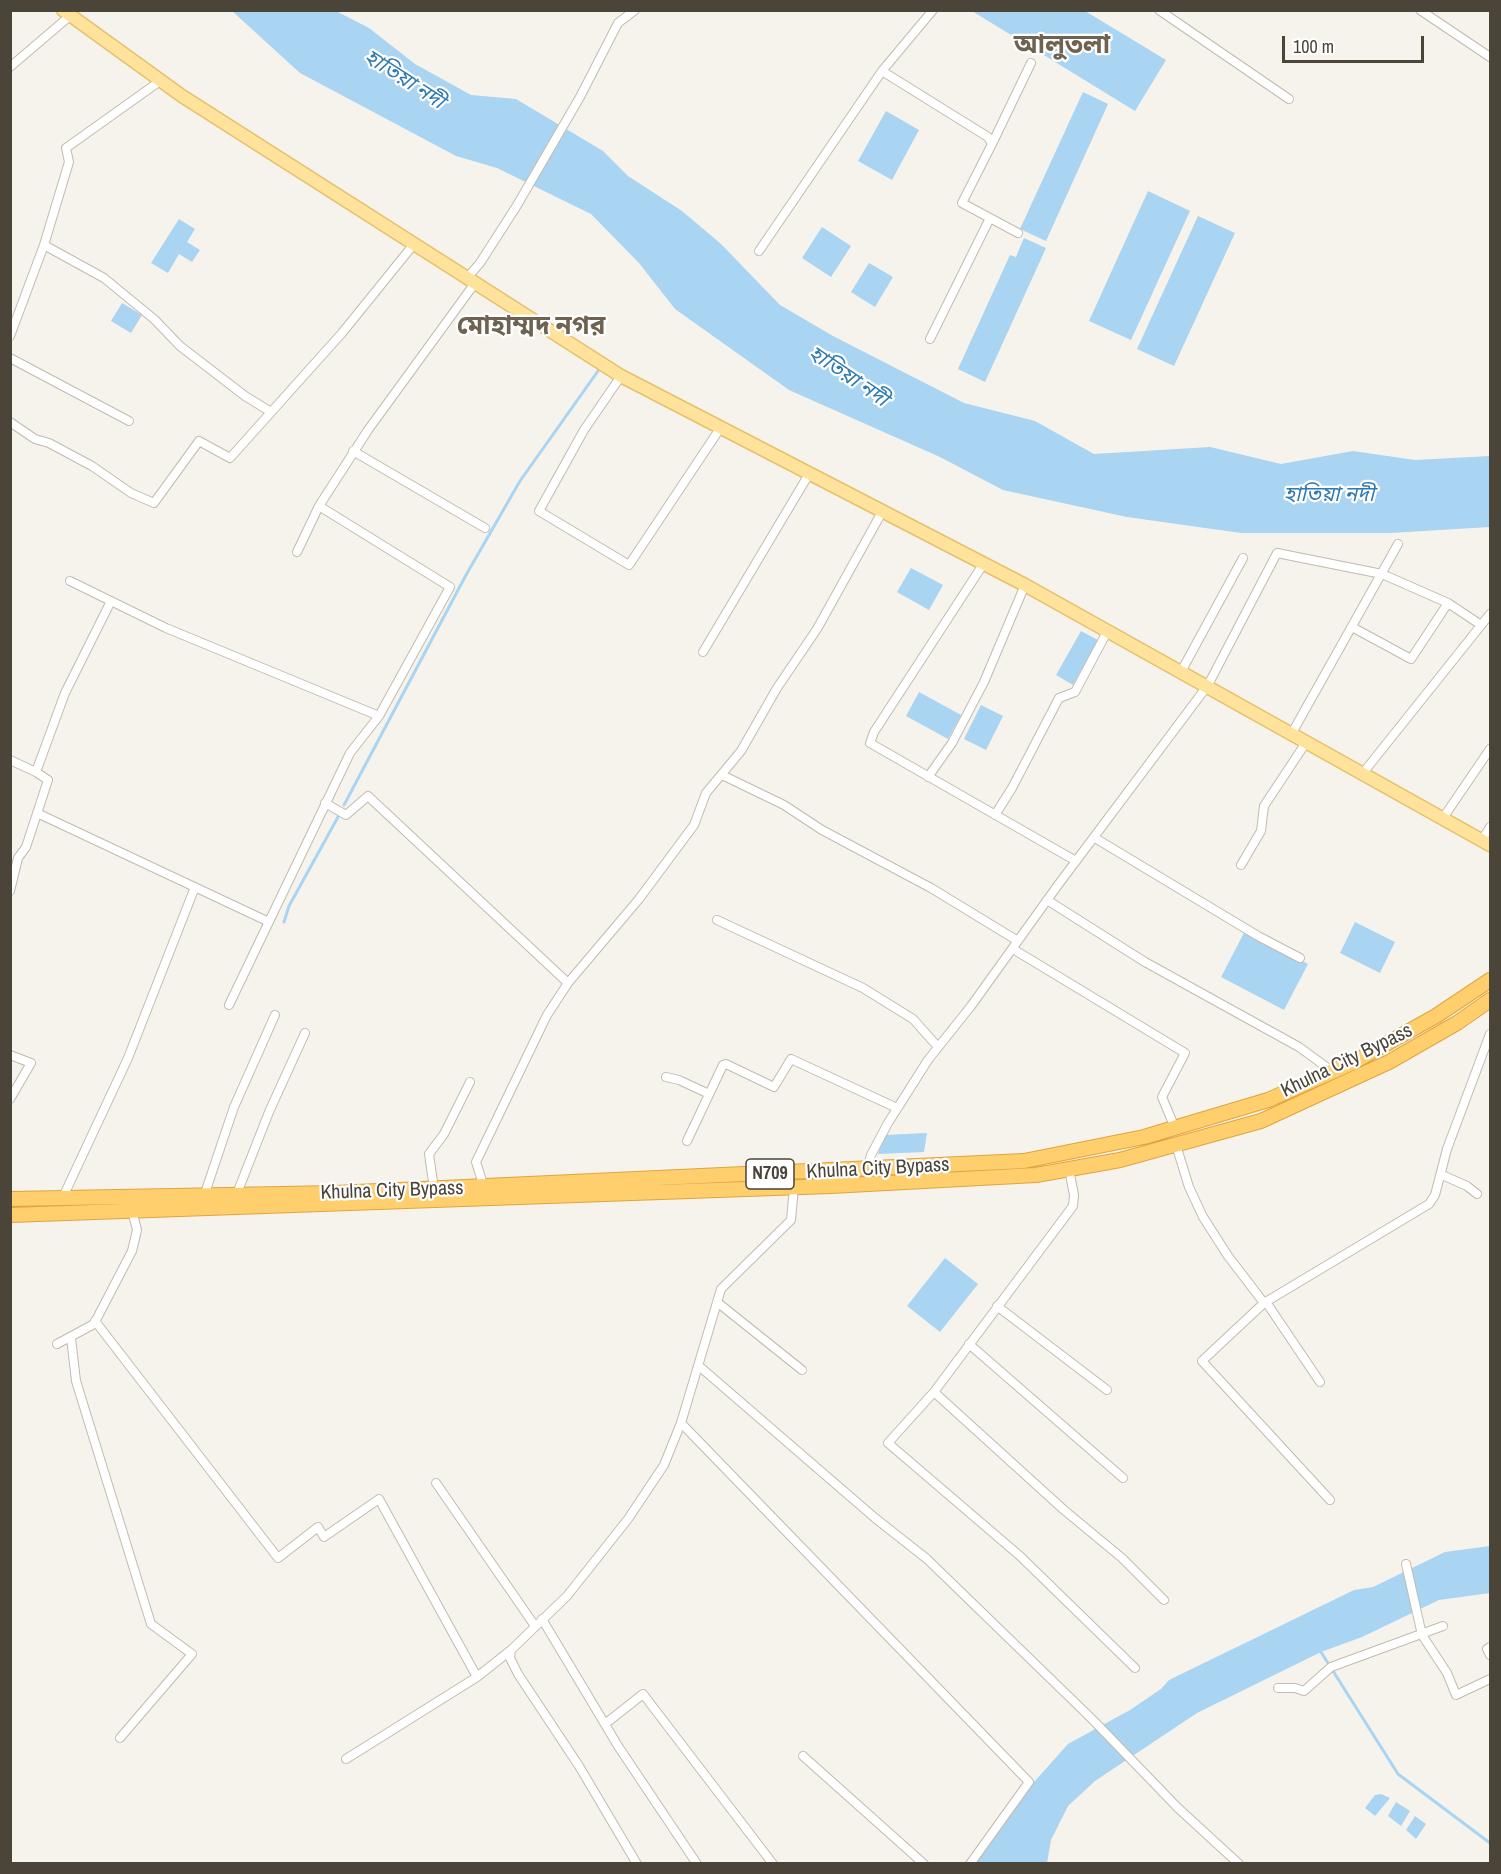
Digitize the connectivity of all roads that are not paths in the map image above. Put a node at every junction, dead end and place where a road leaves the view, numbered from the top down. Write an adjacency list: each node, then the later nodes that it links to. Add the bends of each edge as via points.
1 (635, 10): 18 (street, via 618,23 580,97)
2 (933, 10): 9 (street)
3 (1159, 10): 11 (street)
4 (1420, 10): 6 (street)
5 (67, 13): 8 (street); 10 (main road)
6 (1491, 57)
7 (1031, 63): 12 (street)
8 (10, 67)
9 (882, 71): 12 (street, via 988,137); 17 (street)
10 (160, 81): 15 (main road); 16 (street, via 66,148 69,162)
11 (1289, 99)
12 (992, 144): 13 (street, via 962,203)
13 (990, 218): 14 (street); 20 (street)
14 (1018, 233)
15 (414, 244): 18 (main road); 23 (street)
16 (44, 245): 19 (street); 23 (street, via 104,278 180,346)
17 (759, 252)
18 (471, 281): 22 (main road); 27 (street)
19 (10, 336)
20 (930, 339)
21 (10, 358): 24 (street)
22 (621, 376): 26 (main road); 26 (street, via 539,511 629,565)
23 (271, 412): 25 (street, via 230,458 199,441 154,503)
24 (129, 421)
25 (10, 422)
26 (721, 427): 28 (main road)
27 (353, 451): 29 (street); 31 (street)
28 (809, 474): 30 (main road); 45 (street)
29 (319, 506): 33 (street); 48 (street, via 450,587)
30 (882, 512): 35 (main road); 55 (street, via 817,629)
31 (485, 528)
32 (1398, 544): 36 (street)
33 (297, 552)
34 (1243, 558): 46 (street)
35 (984, 563): 38 (main road); 56 (street, via 870,743)
36 (1382, 574): 40 (street); 43 (street); 47 (street, via 1277,554)
37 (70, 581): 39 (street)
38 (1025, 585): 44 (main road); 56 (street, via 984,682 952,743)
39 (111, 602): 48 (street); 53 (street, via 65,693)
40 (1448, 603): 42 (street); 43 (street, via 1411,659)
41 (1491, 614): 42 (street)
42 (1481, 625): 54 (street)
43 (1352, 627): 49 (street)
44 (1108, 630): 46 (main road); 59 (street, via 1075,692 1059,698)
45 (704, 652)
46 (1182, 670): 47 (main road)
47 (1208, 685): 49 (main road); 62 (street)
48 (379, 716): 57 (street, via 350,753)
49 (1292, 733): 50 (main road)
50 (1307, 741): 54 (main road); 66 (street, via 1264,806 1261,831)
51 (1491, 749): 60 (street)
52 (10, 760): 53 (street)
53 (36, 772): 58 (street, via 48,780)
54 (1363, 773): 60 (main road)
55 (722, 775): 72 (street, via 784,805); 76 (street, via 706,793 694,825 646,890)
56 (928, 777): 59 (street)
57 (325, 803): 71 (street); 76 (street, via 346,815 368,796)
58 (37, 813): 64 (street, via 26,847); 67 (street)
59 (995, 815): 65 (street)
60 (1443, 818): 63 (main road)
61 (1491, 827): 63 (street)
62 (1095, 838): 65 (street); 74 (street)
63 (1486, 843)
64 (14, 857): 68 (street)
65 (1076, 861): 69 (street)
66 (1241, 865)
67 (195, 887): 71 (street); 102 (street, via 128,1058)
68 (10, 891)
69 (1047, 900): 72 (street); 84 (street, via 1145,962 1299,1047)
70 (717, 920): 82 (street, via 863,988 913,1019)
71 (267, 921): 78 (street)
72 (1018, 941): 73 (street)
73 (1013, 949): 82 (street); 90 (street, via 1185,1053 1162,1097)
74 (1300, 958)
75 (1491, 980): 84 (highway, Khulna City Bypass / N709, via 1436,1016)
76 (568, 983): 96 (street, via 547,1015 476,1162)
77 (1491, 1000): 92 (highway, Khulna City Bypass / N709, via 1378,1067 1261,1121)
78 (229, 1005)
79 (275, 1015): 100 (street, via 234,1107)
80 (305, 1033): 101 (street)
81 (1491, 1034): 95 (street)
82 (938, 1047): 89 (street)
83 (10, 1055): 88 (street, via 31,1063)
84 (1332, 1071): 90 (highway, Khulna City Bypass / N709, via 1268,1100)
85 (666, 1077): 87 (street)
86 (470, 1082): 98 (street, via 444,1134 429,1154)
87 (709, 1094): 89 (street, via 723,1065 774,1087 791,1059); 91 (street)
88 (10, 1099)
89 (897, 1108): 94 (street)
90 (1175, 1128): 94 (highway, Khulna City Bypass / N709, via 1024,1161)
91 (687, 1141)
92 (1176, 1145): 93 (highway, Khulna City Bypass / N709); 107 (street, via 1203,1217)
93 (1069, 1169): 97 (highway, Khulna City Bypass / N709, via 1036,1175); 108 (street, via 1073,1206)
94 (867, 1170): 96 (highway, Khulna City Bypass / N709)
95 (1442, 1175): 99 (street); 107 (street, via 1435,1195 1424,1209)
96 (484, 1187): 98 (highway, Khulna City Bypass / N709)
97 (794, 1187): 104 (highway, Khulna City Bypass / N709); 106 (street, via 791,1220 727,1282)
98 (434, 1189): 101 (highway, Khulna City Bypass / N709)
99 (1477, 1194)
100 (204, 1196): 101 (highway, Khulna City Bypass / N709); 102 (highway, Khulna City Bypass / N709)
101 (236, 1196)
102 (63, 1197): 103 (highway, Khulna City Bypass / N709)
103 (10, 1199)
104 (132, 1210): 105 (highway, Khulna City Bypass / N709); 109 (street, via 137,1230 132,1251)
105 (10, 1215)
106 (717, 1302): 113 (street); 114 (street)
107 (1265, 1302): 115 (street); 121 (street, via 1202,1361)
108 (997, 1306): 112 (street); 116 (street)
109 (95, 1322): 110 (street); 132 (street, via 278,1558 318,1527 324,1537 379,1499)
110 (71, 1338): 111 (street); 136 (street, via 76,1381 151,1624 192,1654)
111 (57, 1344)
112 (969, 1344): 117 (street); 119 (street)
113 (699, 1366): 118 (street); 144 (street, via 927,1559)
114 (802, 1370)
115 (1320, 1382)
116 (1107, 1390)
117 (934, 1392): 123 (street); 131 (street, via 888,1443 1020,1556)
118 (681, 1423): 124 (street, via 664,1465 628,1519 567,1596); 143 (street, via 1029,1782)
119 (1123, 1479)
120 (436, 1483): 125 (street)
121 (1330, 1500)
122 (1407, 1566): 127 (street)
123 (1164, 1600)
124 (542, 1619): 125 (street); 135 (street)
125 (535, 1626): 129 (street)
126 (1443, 1626): 127 (street)
127 (1422, 1635): 133 (street, via 1447,1673 1456,1695); 134 (street, via 1393,1642 1331,1667 1304,1691)
128 (1491, 1647): 130 (street, via 1487,1649)
129 (511, 1650): 132 (street); 139 (street, via 510,1658 518,1674)
130 (1491, 1655)
131 (1135, 1668)
132 (477, 1677): 138 (street)
133 (1491, 1679)
134 (1278, 1688)
135 (605, 1724): 140 (street); 141 (street, via 643,1694)
136 (120, 1738)
137 (803, 1756): 142 (street)
138 (346, 1759)
139 (637, 1863)
140 (697, 1863)
141 (774, 1863)
142 (924, 1863)
143 (970, 1863)
144 (1239, 1863)

